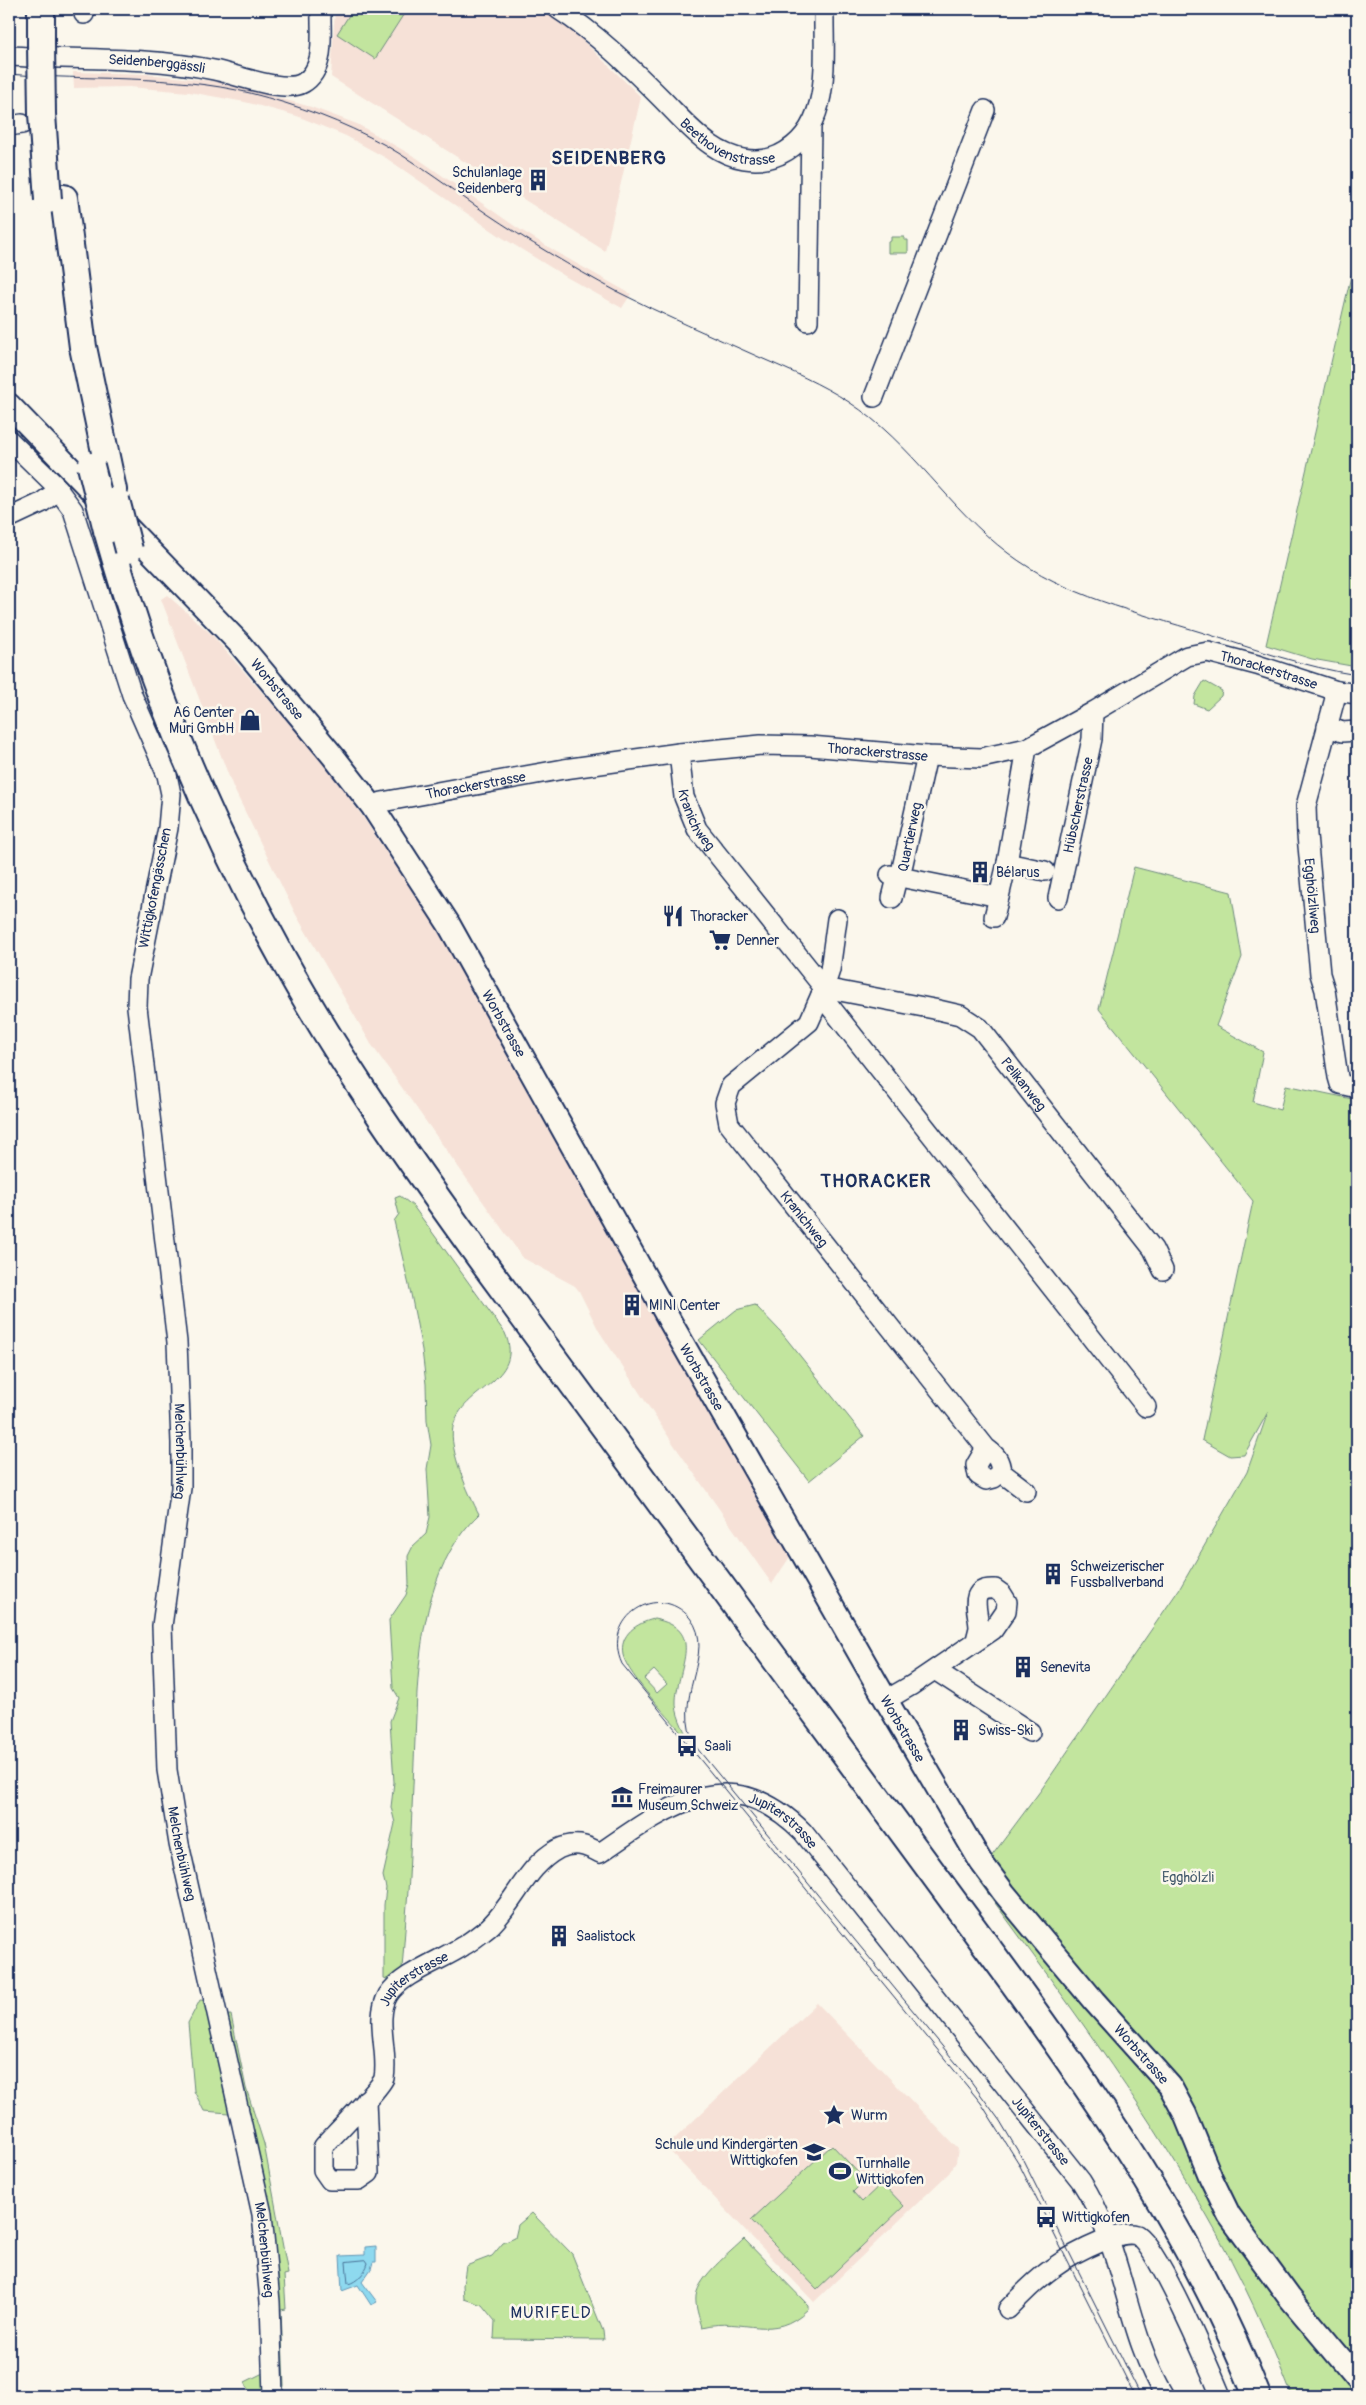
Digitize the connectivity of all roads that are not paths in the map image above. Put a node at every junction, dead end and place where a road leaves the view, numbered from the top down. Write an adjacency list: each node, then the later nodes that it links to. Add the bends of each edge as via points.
1 (41, 9): 6 (highway)
2 (57, 9): 6 (highway)
3 (321, 9): 7 (street, Seidenberggässli, via 318,66 301,84 290,86 162,62)
4 (558, 9): 9 (street, Beethovenstrasse, via 604,43 698,135 723,152 751,160 775,156 797,143)
5 (824, 9): 9 (street, Beethovenstrasse, via 823,87)
6 (49, 44): 10 (highway, via 58,112)
7 (9, 56)
8 (985, 110): 12 (street)
9 (811, 126): 11 (street)
10 (56, 199): 51 (highway, bridge, via 62,316 107,530 154,677 206,805 274,942 334,1046 470,1245 1080,2076 1179,2232 1222,2314); 52 (highway, bridge, via 113,490 129,550 169,671 220,798 280,920 348,1037 422,1150 1108,2088 1209,2254)
11 (808, 321)
12 (874, 398)
13 (9, 405): 25 (main road, Worbstrasse, via 240,643)
14 (9, 440): 15 (street, Wittigkofengässchen)
15 (59, 490): 16 (street, via 41,503); 37 (street, Wittigkofengässchen, via 73,510 129,686 171,794 168,828 138,979 138,1007)
16 (9, 518)
17 (1337, 690): 18 (street, Thorackerstrasse); 19 (street, Thorackerstrasse, via 1257,664 1208,652 1196,653); 20 (street, Egghölzliweg)
18 (1357, 694)
19 (1094, 712): 22 (street, Thorackerstrasse); 31 (street, Hübscherstrasse, via 1092,739)
20 (1327, 726): 21 (street, via 1342,732); 35 (street, Egghölzliweg, via 1307,798 1307,835 1320,974 1338,1077 1343,1086)
21 (1357, 731)
22 (1027, 748): 24 (street, Thorackerstrasse, via 981,758); 26 (street)
23 (679, 753): 24 (street, Thorackerstrasse, via 786,745); 25 (street, Thorackerstrasse, via 564,769); 34 (street, Kranichweg, via 684,797 697,829)
24 (927, 756): 28 (street, Quartierweg)
25 (372, 806): 42 (main road, Worbstrasse, via 448,922)
26 (1008, 863): 27 (street); 29 (street)
27 (1045, 871)
28 (894, 876): 29 (street, Quartierweg); 30 (street, via 896,882)
29 (998, 897): 32 (street)
30 (892, 898)
31 (1058, 898)
32 (994, 917)
33 (837, 919): 34 (street, via 830,970)
34 (823, 992): 36 (street, Pelikanweg, via 934,1008 960,1016 980,1028 1153,1249); 38 (street, Kranichweg); 39 (street, Kranichweg, via 809,1022 731,1086 725,1103 726,1118 738,1138 986,1448 976,1465 978,1475 986,1480 1002,1472)
35 (1357, 1088)
36 (1163, 1270)
37 (172, 1304): 48 (street, Melchenbühlweg, via 177,1342 181,1488 162,1626 167,1770 182,1853 262,2214 270,2302)
38 (1146, 1407)
39 (1026, 1491)
40 (976, 1640): 41 (street)
41 (935, 1670): 42 (street); 43 (street)
42 (886, 1700): 47 (main road, Worbstrasse, via 988,1872 1094,2001 1170,2086 1219,2196 1240,2232)
43 (1030, 1732)
44 (366, 2100): 45 (street, Jupiterstrasse, via 384,2080 382,2012 387,1996 396,1984 465,1946 489,1927 546,1857 563,1847 577,1844 587,1845 600,1853 648,1820 693,1799 723,1793 748,1796 782,1812 814,1844 1069,2164 1091,2199)
45 (1109, 2239): 46 (street, via 1056,2264); 49 (street, Jupiterstrasse, via 1147,2360); 50 (street, via 1132,2234 1146,2242)
46 (1008, 2309)
47 (1357, 2378)
48 (273, 2396)
49 (1165, 2396)
50 (1221, 2396)
51 (1257, 2396)
52 (1275, 2396)

